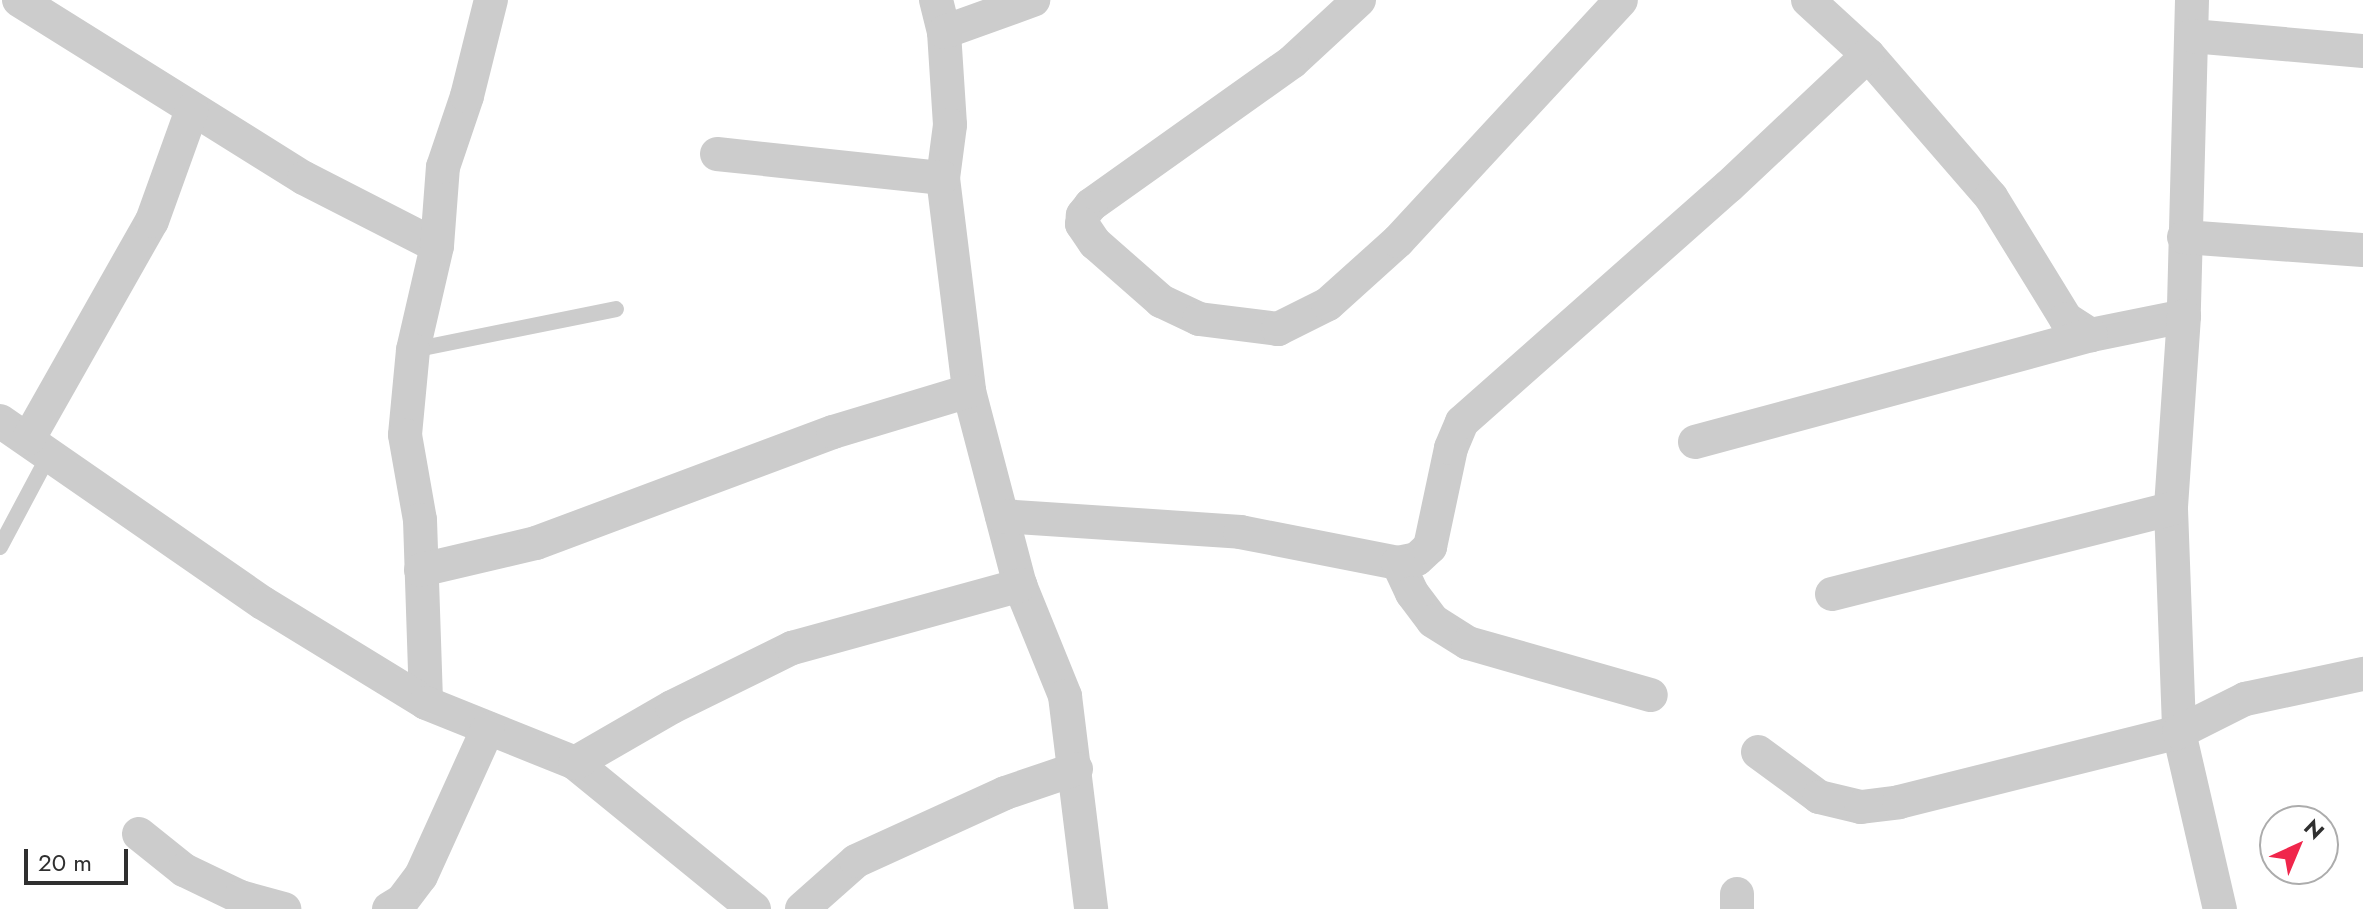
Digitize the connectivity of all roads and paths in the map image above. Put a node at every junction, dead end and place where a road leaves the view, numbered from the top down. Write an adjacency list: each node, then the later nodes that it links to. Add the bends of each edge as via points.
1 (19, 0): 12 (street)
2 (491, 0): 16 (street, via 443,167)
3 (1033, 0): 8 (street)
4 (1359, 0): 5 (street, via 1292,62 1083,215 1082,224 1095,243 1161,301 1199,319 1278,329 1328,304 1398,241)
5 (1621, 0)
6 (1808, 0): 11 (street)
7 (2192, 0): 9 (street)
8 (940, 16): 14 (street, via 950,125)
9 (2192, 36): 10 (street); 15 (street)
10 (2363, 51)
11 (1868, 55): 20 (street, via 1991,197 2066,319); 29 (street, via 1462,422 1451,448 1430,547 1417,559)
12 (192, 110): 16 (street, via 304,178); 25 (street, via 152,221)
13 (717, 154): 14 (street)
14 (943, 178): 22 (street)
15 (2184, 237): 17 (street); 19 (street)
16 (437, 246): 21 (street)
17 (2363, 250)
18 (616, 309): 21 (lane)
19 (2184, 316): 20 (street); 26 (street)
20 (2091, 335): 24 (street)
21 (413, 350): 30 (street, via 405,435 420,520)
22 (969, 391): 27 (street); 30 (street, via 833,432 536,543)
23 (0, 421): 25 (street)
24 (1695, 442)
25 (39, 446): 28 (lane); 35 (street, via 263,603)
26 (2171, 509): 32 (street); 37 (street)
27 (1002, 516): 29 (street, via 1240,532); 31 (street)
28 (0, 547)
29 (1398, 563): 34 (street, via 1433,621 1468,643)
30 (421, 570): 35 (street)
31 (1020, 585): 39 (street, via 792,648 672,707); 40 (street, via 1065,696)
32 (1832, 594)
33 (2363, 674): 37 (street, via 2245,699)
34 (1651, 695)
35 (426, 703): 36 (street)
36 (488, 728): 39 (street); 43 (street, via 421,876)
37 (2179, 732): 38 (street, via 1861,807 1819,797); 47 (street)
38 (1758, 752)
39 (575, 763): 44 (street)
40 (1076, 769): 45 (street, via 1005,793 856,861); 46 (street)
41 (139, 834): 42 (street, via 184,870 240,897)
42 (284, 909)
43 (389, 909)
44 (754, 909)
45 (802, 909)
46 (1091, 909)
47 (2220, 909)

